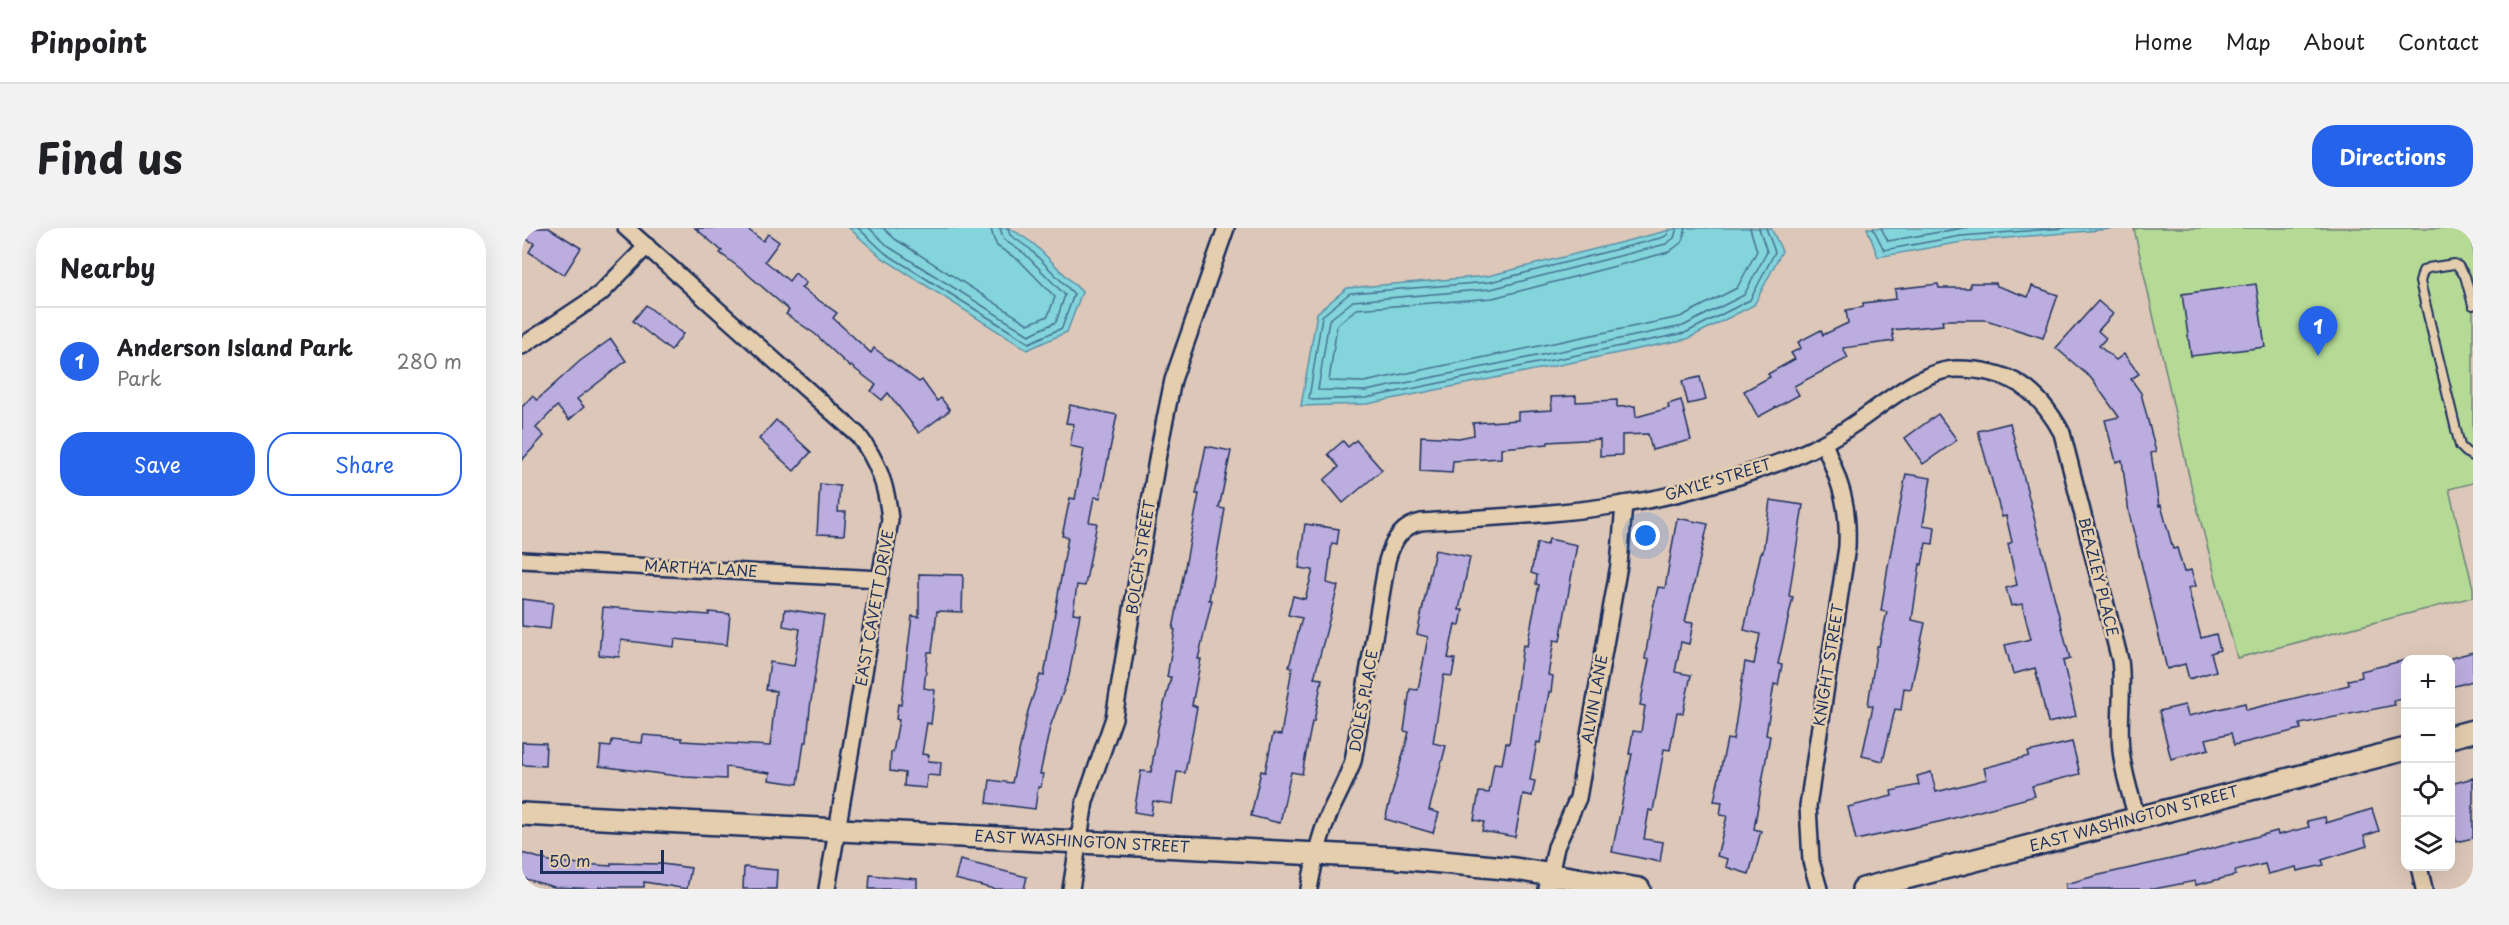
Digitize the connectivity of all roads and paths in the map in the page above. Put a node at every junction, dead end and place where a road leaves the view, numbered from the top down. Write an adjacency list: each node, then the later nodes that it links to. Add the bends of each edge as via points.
1 (626, 228): 3 (street, EAST CAVETT DRIVE)
2 (1226, 228): 19 (street, BOLCH STREET, via 1173,380 1114,718 1085,801)
3 (647, 246): 5 (street, via 600,294); 12 (street, EAST CAVETT DRIVE, via 866,446 880,470 888,496 890,520)
4 (2473, 305): 8 (lane, via 2458,266 2423,271 2420,282 2460,446)
5 (522, 346)
6 (1991, 372): 7 (street, GAYLE STREET, via 1955,369 1921,380); 17 (street, BEAZLEY PLACE, via 2025,387 2050,412 2062,433 2120,660 2121,749)
7 (1824, 443): 9 (street, GAYLE STREET, via 1689,490); 27 (street, KNIGHT STREET, via 1843,493 1848,519 1808,806 1812,861)
8 (2473, 456)
9 (1624, 504): 10 (street, GAYLE STREET); 22 (street, ALVIN LANE, via 1619,566 1578,798 1556,847)
10 (1421, 522): 20 (street, DOLES PLACE, via 1400,533 1391,546 1353,761)
11 (522, 561): 12 (street, MARTHA LANE)
12 (880, 579): 18 (street, EAST CAVETT DRIVE)
13 (2473, 731): 14 (street)
14 (2455, 736)
15 (2401, 749): 17 (street, EAST WASHINGTON STREET)
16 (522, 814): 18 (street, EAST WASHINGTON STREET)
17 (2137, 818): 28 (street, EAST WASHINGTON STREET)
18 (837, 830): 19 (street, EAST WASHINGTON STREET); 23 (street, EAST CAVETT DRIVE)
19 (1079, 842): 20 (street, EAST WASHINGTON STREET); 24 (street, BOLCH STREET)
20 (1316, 854): 22 (street, EAST WASHINGTON STREET, via 1398,858); 25 (street, DOLES PLACE)
21 (2420, 871): 29 (street)
22 (1549, 882): 26 (street, EAST WASHINGTON STREET)
23 (827, 889)
24 (1071, 889)
25 (1309, 889)
26 (1639, 889)
27 (1820, 889)
28 (1863, 889)
29 (2424, 889)

